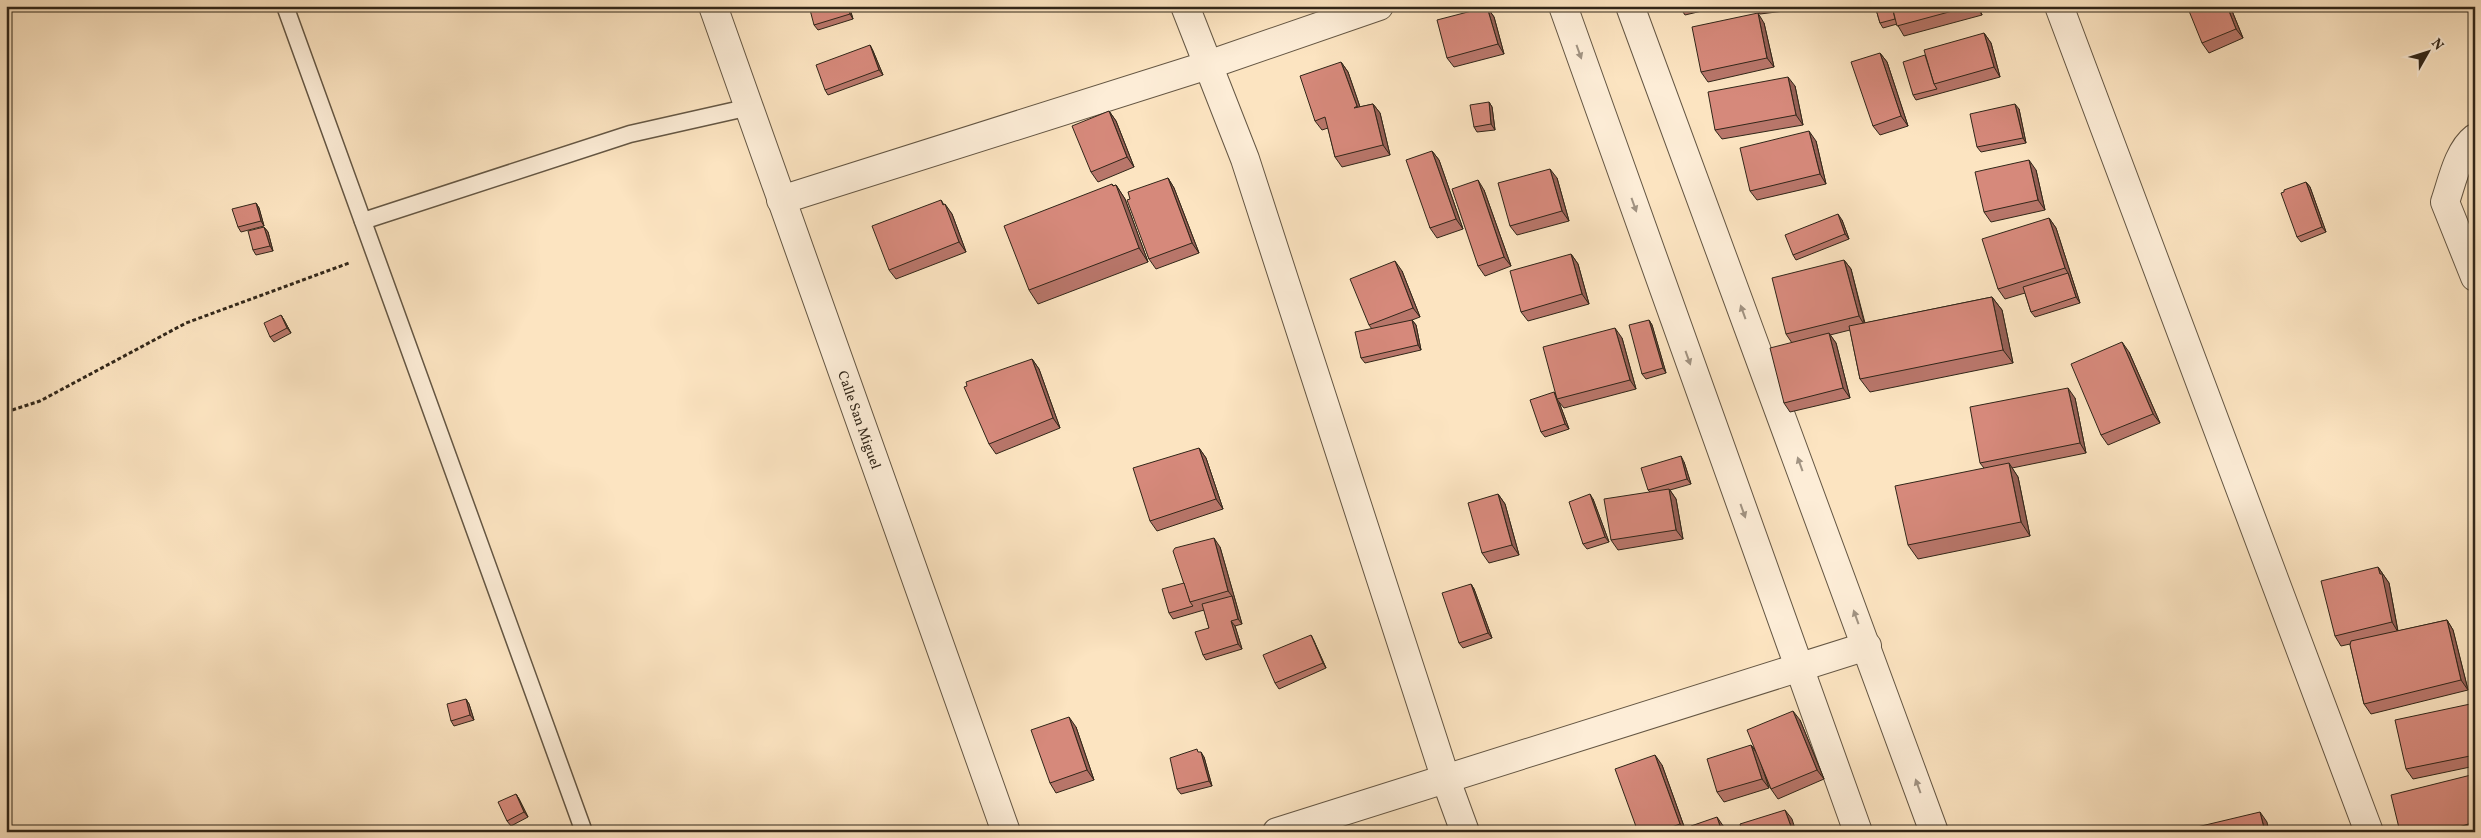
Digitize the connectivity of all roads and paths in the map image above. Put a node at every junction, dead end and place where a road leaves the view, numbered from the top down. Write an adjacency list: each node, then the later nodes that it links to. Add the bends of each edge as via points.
1 (285, 6): 12 (lane)
2 (713, 6): 9 (street, Calle San Miguel)
3 (1184, 6): 8 (street)
4 (1379, 6): 8 (street)
5 (1562, 6): 17 (street, one-way to 17)
6 (1630, 6): 16 (street, one-way to 6)
7 (2059, 6): 25 (street)
8 (1208, 65): 11 (street); 18 (street, via 1246,160)
9 (750, 107): 11 (street, Calle San Miguel); 12 (lane, via 630,134)
10 (2475, 138): 14 (street, via 2468,143 2445,202)
11 (781, 200): 20 (street, Calle San Miguel)
12 (363, 221): 13 (lane)
13 (375, 254): 15 (path, via 186,323 40,401); 19 (lane)
14 (2475, 277)
15 (6, 412)
16 (1867, 646): 17 (street); 24 (street, one-way to 16)
17 (1799, 669): 18 (street); 23 (street)
18 (1446, 780): 21 (street); 22 (street)
19 (584, 832)
20 (1006, 832)
21 (1277, 832)
22 (1465, 832)
23 (1858, 832)
24 (1934, 832)
25 (2369, 832)

